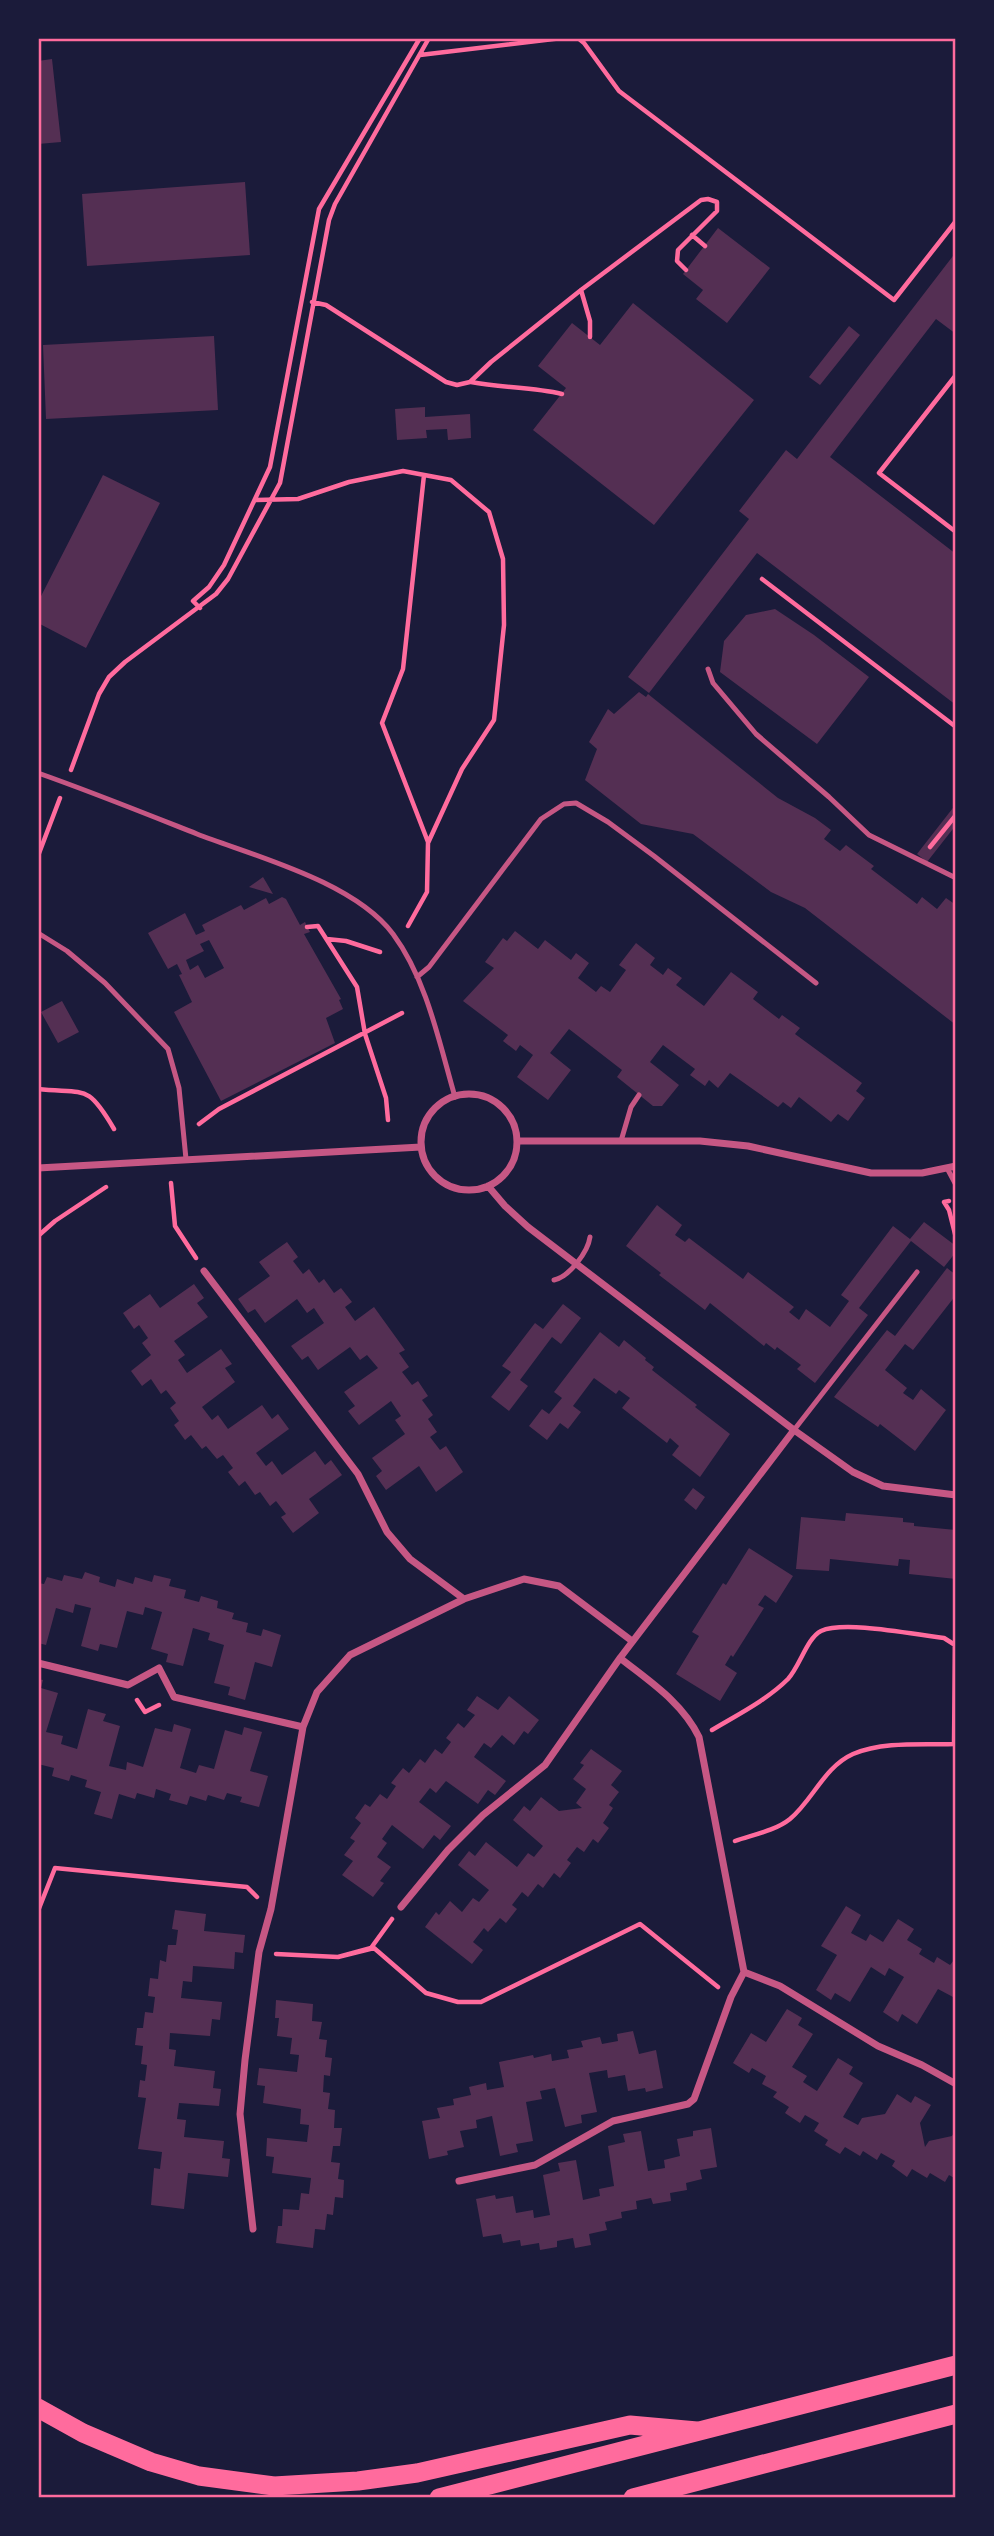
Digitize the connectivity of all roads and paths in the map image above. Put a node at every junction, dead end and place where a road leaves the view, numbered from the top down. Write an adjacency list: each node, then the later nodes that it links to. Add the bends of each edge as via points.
1 (420, 38): 17 (path, via 319,209 270,467)
2 (429, 38): 5 (path)
3 (562, 38): 5 (path)
4 (578, 38): 6 (path, via 619,91 894,300)
5 (419, 55): 11 (path, via 335,204)
6 (956, 221)
7 (692, 235): 8 (path); 9 (path, via 677,254); 10 (path, via 717,211 717,202 701,200)
8 (705, 246)
9 (686, 270)
10 (581, 290): 12 (path); 14 (path)
11 (312, 302): 14 (path, via 326,305 446,382); 18 (path, via 283,469)
12 (590, 337)
13 (956, 375): 19 (path, via 879,473)
14 (470, 382): 15 (path)
15 (562, 394)
16 (424, 475): 18 (path, via 403,471 298,499); 28 (path, via 403,669 382,723); 28 (path, via 450,480 489,512 503,559 504,625 494,720 462,769)
17 (256, 500): 18 (path); 21 (path, via 224,565 193,601)
18 (270, 501): 21 (path, via 228,579)
19 (956, 532)
20 (762, 579): 23 (path)
21 (200, 608): 25 (path, via 109,677)
22 (708, 669): 30 (lane, via 713,683 756,734 869,835)
23 (956, 727)
24 (38, 774): 35 (lane, via 339,890 377,916)
25 (67, 779)
26 (64, 789): 29 (path)
27 (956, 815): 30 (path)
28 (428, 843): 35 (path, via 427,892)
29 (38, 856)
30 (920, 860): 31 (lane)
31 (956, 878)
32 (307, 927): 34 (path, via 318,926)
33 (38, 933): 50 (lane, via 105,984 167,1049 179,1088)
34 (327, 940): 36 (path); 40 (path, via 357,987)
35 (398, 942): 37 (lane)
36 (380, 952)
37 (417, 977): 38 (lane, via 541,818 564,804 576,803 654,856); 43 (lane)
38 (816, 983)
39 (402, 1013): 40 (path)
40 (365, 1034): 44 (path, via 386,1098); 45 (path, via 219,1109)
41 (38, 1089): 46 (path, via 90,1094)
42 (639, 1095): 48 (lane)
43 (455, 1097): 47 (street, via 480,1095 492,1100 510,1117); 49 (street, via 443,1102 426,1121)
44 (388, 1120)
45 (198, 1125)
46 (114, 1129)
47 (517, 1141): 48 (street); 55 (street, via 509,1168)
48 (621, 1141): 51 (street, via 748,1146 871,1173 922,1173)
49 (421, 1147): 50 (street); 55 (street, via 433,1174 444,1183 458,1189)
50 (186, 1159): 52 (street)
51 (951, 1167): 54 (lane)
52 (38, 1168)
53 (172, 1183): 62 (path, via 176,1226)
54 (956, 1185)
55 (488, 1186): 61 (street, via 514,1216)
56 (106, 1187): 58 (path)
57 (949, 1200): 60 (path, via 944,1202)
58 (38, 1236)
59 (590, 1237): 61 (lane)
60 (956, 1238)
61 (575, 1263): 64 (lane); 65 (street)
62 (204, 1271): 67 (street, via 358,1474 387,1532 410,1559)
63 (917, 1272): 65 (lane)
64 (554, 1280)
65 (794, 1430): 66 (street, via 853,1472 883,1486); 68 (street)
66 (956, 1495)
67 (464, 1599): 68 (street, via 524,1580 559,1586); 73 (street, via 350,1654 317,1692)
68 (632, 1641): 69 (street)
69 (620, 1658): 74 (street, via 679,1707); 77 (street, via 545,1765 483,1815)
70 (38, 1663): 71 (street)
71 (128, 1685): 72 (path, via 145,1712); 72 (street, via 159,1668)
72 (174, 1697): 73 (street)
73 (303, 1727): 78 (street)
74 (699, 1737): 75 (path, via 786,1680 818,1633 842,1627 944,1638 955,1644); 76 (street)
75 (955, 1744): 76 (path, via 876,1746 851,1755 830,1771 789,1819)
76 (720, 1847): 82 (street)
77 (401, 1907): 81 (path, via 370,1948)
78 (271, 1909): 79 (path, via 247,1887 55,1868); 86 (street, via 259,1952 240,2113)
79 (38, 1911)
80 (279, 1955): 81 (path)
81 (338, 1957): 83 (path, via 374,1948 426,1993 458,2002 481,2002 639,1924)
82 (744, 1972): 83 (street); 84 (street, via 780,1986 878,2046)
83 (731, 1997): 85 (street, via 694,2099 688,2104 613,2121 535,2165)
84 (956, 2084)
85 (459, 2181)
86 (253, 2229)
87 (956, 2365): 90 (highway)
88 (38, 2408): 90 (highway, via 151,2462 199,2476 274,2486 417,2473 629,2425)
89 (956, 2414): 92 (highway)
90 (697, 2431): 91 (highway)
91 (439, 2497)
92 (633, 2497)

